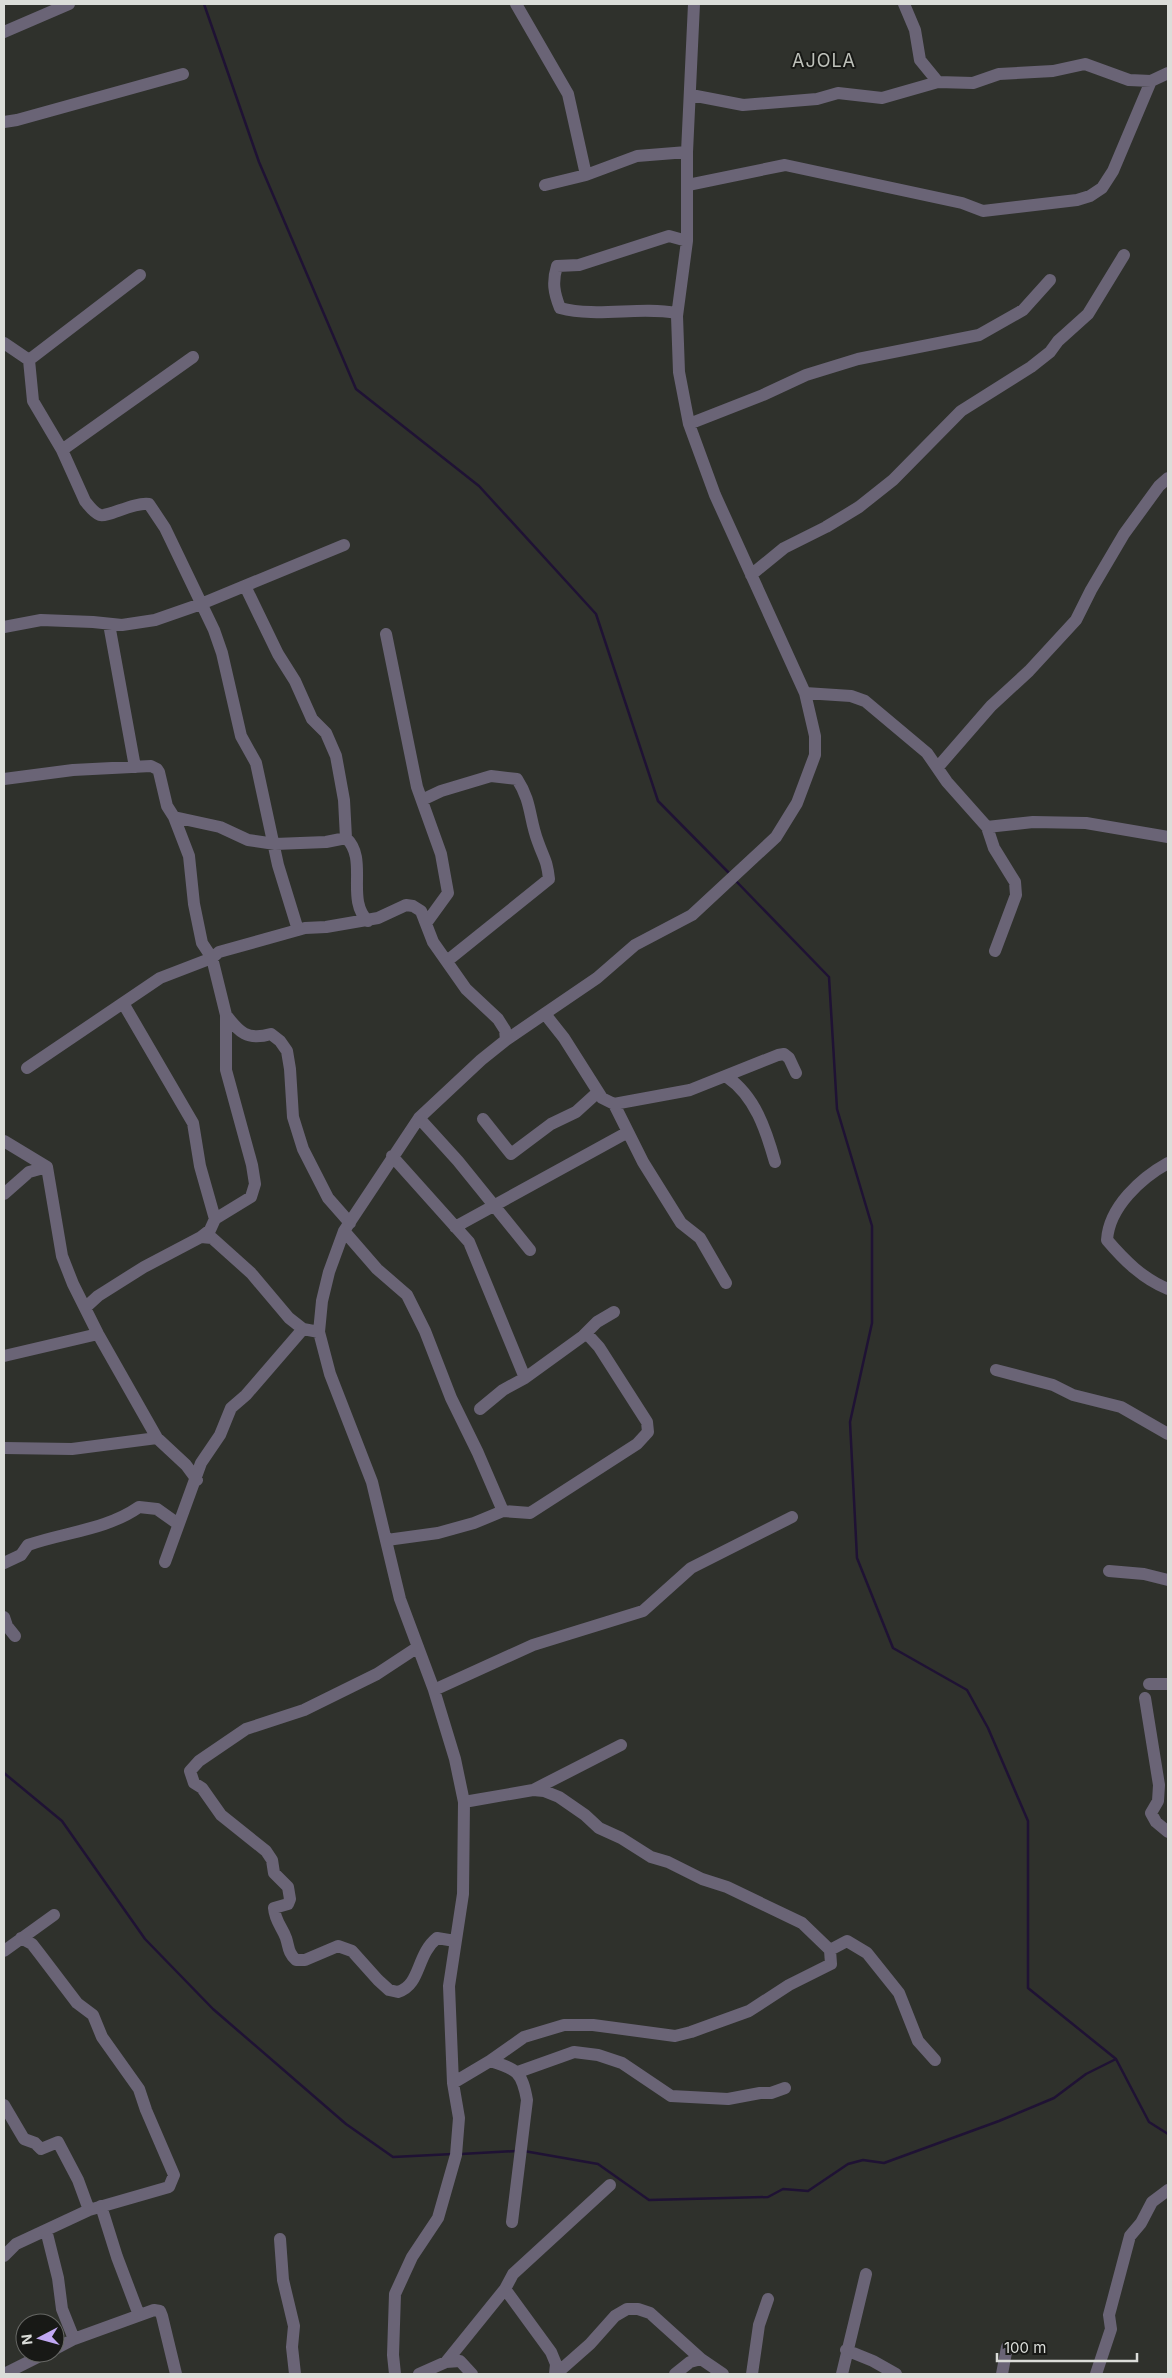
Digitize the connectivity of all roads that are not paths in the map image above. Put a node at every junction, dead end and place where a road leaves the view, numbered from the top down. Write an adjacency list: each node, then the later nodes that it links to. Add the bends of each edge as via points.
1 (70, 4): 5 (street)
2 (516, 4): 13 (street, via 568,94)
3 (694, 4): 10 (street)
4 (904, 4): 9 (street, via 915,30 920,60)
5 (4, 32)
6 (1168, 73): 8 (street)
7 (183, 74): 11 (street)
8 (1151, 81): 9 (street, via 1129,80 1085,64 1053,71 999,74 973,83); 15 (street, via 1113,171 1102,188 1077,200 983,210 785,165)
9 (938, 82): 10 (street, via 882,98 838,93 817,99 743,105)
10 (691, 95): 12 (street)
11 (4, 122)
12 (687, 152): 13 (street, via 636,156); 15 (street)
13 (586, 175): 14 (street)
14 (545, 185)
15 (688, 185): 16 (street)
16 (687, 241): 20 (street); 20 (street, via 669,236 579,265 557,266 554,278 554,293 560,308 580,313 654,309)
17 (1124, 255): 28 (street, via 1088,314 1050,352 1031,368 962,412 905,468 859,507 784,548)
18 (140, 275): 23 (street)
19 (1050, 280): 24 (street, via 1023,310 979,335 858,359 806,375)
20 (677, 313): 24 (street, via 679,372)
21 (4, 343): 23 (street)
22 (193, 357): 25 (street)
23 (29, 360): 25 (street, via 33,401)
24 (689, 424): 28 (street, via 715,495)
25 (62, 450): 30 (street, via 85,501 97,514 104,515 146,503 152,506)
26 (1168, 478): 36 (street, via 1124,534 1076,620 991,706)
27 (344, 545): 29 (street)
28 (751, 575): 34 (street)
29 (245, 586): 30 (street); 42 (street, via 312,719 326,734 336,756 344,800)
30 (201, 604): 31 (street, via 140,624); 43 (street, via 222,653 241,736 256,763)
31 (109, 624): 32 (street, via 41,620); 35 (street)
32 (4, 627)
33 (386, 634): 38 (street)
34 (805, 694): 36 (street, via 851,696 865,702 927,753); 52 (street, via 815,736 815,755 797,803 776,837 692,915 635,945 597,978)
35 (135, 767): 37 (street, via 73,770); 39 (street, via 157,768 167,806)
36 (938, 768): 40 (street)
37 (4, 779)
38 (422, 800): 45 (street, via 441,854 448,893); 49 (street, via 491,776 517,779 527,794 538,842 547,860 549,879)
39 (174, 817): 43 (street, via 220,827 248,840); 48 (street, via 189,856 202,943)
40 (987, 827): 41 (street, via 1032,822 1086,823); 47 (street, via 994,848 1015,882 1016,894)
41 (1168, 837)
42 (346, 838): 43 (street); 44 (street, via 356,861 359,910)
43 (275, 844): 46 (street, via 278,865)
44 (368, 920): 45 (street, via 406,905 421,912); 46 (street)
45 (427, 922): 49 (street, via 433,942)
46 (298, 930): 48 (street, via 219,952)
47 (995, 951)
48 (212, 958): 50 (street, via 160,978); 51 (street)
49 (447, 961): 53 (street, via 466,989 498,1019 505,1030)
50 (123, 1002): 54 (street); 69 (street, via 193,1123 200,1166)
51 (226, 1014): 69 (street, via 226,1070 252,1165 254,1184 251,1197); 70 (street, via 239,1032 258,1038 271,1034 287,1051 293,1117 302,1149)
52 (545, 1014): 53 (street); 57 (street)
53 (506, 1040): 59 (street)
54 (27, 1068)
55 (796, 1072): 56 (street, via 784,1054)
56 (727, 1077): 58 (street, via 690,1090); 64 (street, via 745,1092 765,1128)
57 (598, 1092): 58 (street); 60 (street, via 576,1112 551,1124 512,1154)
58 (614, 1104): 61 (street)
59 (419, 1118): 63 (street); 68 (street)
60 (483, 1119)
61 (628, 1132): 68 (street); 74 (street, via 681,1223 700,1238)
62 (4, 1141): 66 (street)
63 (392, 1156): 70 (street); 71 (street)
64 (775, 1162)
65 (1168, 1162): 75 (street, via 1130,1192 1108,1226 1107,1240 1129,1265)
66 (46, 1167): 67 (street, via 29,1172); 76 (street, via 62,1256)
67 (4, 1194)
68 (493, 1205): 71 (street); 73 (street)
69 (215, 1218): 72 (street, via 210,1230)
70 (347, 1227): 79 (street, via 322,1301); 90 (street, via 377,1269 407,1295 426,1331 451,1398)
71 (455, 1227): 84 (street, via 469,1242)
72 (201, 1237): 76 (street, via 144,1267); 78 (street, via 212,1238 251,1273 289,1318)
73 (530, 1250)
74 (726, 1283)
75 (1168, 1288)
76 (86, 1307): 80 (street)
77 (614, 1312): 81 (street)
78 (303, 1329): 79 (street); 89 (street, via 231,1408 220,1435 201,1463)
79 (319, 1332): 93 (street, via 330,1374 372,1482)
80 (98, 1334): 82 (street); 87 (street)
81 (583, 1336): 84 (street); 90 (street, via 588,1336 599,1347 648,1422 648,1432 630,1448 530,1513)
82 (4, 1356)
83 (996, 1370): 86 (street, via 1121,1407)
84 (525, 1378): 85 (street, via 503,1390)
85 (480, 1409)
86 (1168, 1434)
87 (157, 1438): 88 (street, via 72,1449); 89 (street, via 186,1464)
88 (4, 1448)
89 (197, 1480): 92 (street)
90 (503, 1511): 93 (street, via 474,1523 438,1532)
91 (792, 1517): 103 (street, via 691,1568 642,1611 533,1645)
92 (178, 1524): 94 (street); 95 (street, via 157,1509 139,1507 99,1527 28,1545 22,1555)
93 (387, 1540): 100 (street, via 400,1599)
94 (165, 1562)
95 (4, 1563)
96 (1109, 1571): 97 (street)
97 (1168, 1580)
98 (4, 1617): 99 (street)
99 (15, 1636)
100 (418, 1647): 103 (street); 112 (street, via 377,1674 304,1710 246,1729 199,1761 190,1771 194,1784 207,1794 221,1815 263,1848 272,1860 274,1873 288,1887 288,1904 274,1908 287,1948 296,1960 306,1960 338,1946 344,1947 352,1951 389,1990 398,1992 411,1984 428,1945 437,1938)
101 (1149, 1684): 102 (street)
102 (1168, 1684)
103 (434, 1690): 108 (street)
104 (1145, 1698): 107 (street)
105 (621, 1746): 106 (street)
106 (533, 1790): 108 (street); 113 (street, via 559,1797 600,1828 651,1858 727,1886 802,1923)
107 (1163, 1799): 109 (street, via 1151,1813)
108 (464, 1802): 112 (street, via 465,1862)
109 (1168, 1832)
110 (54, 1915): 111 (street)
111 (21, 1938): 114 (street); 123 (street, via 32,1944 77,2003 93,2015 102,2037 140,2089 174,2175 169,2186)
112 (456, 1941): 118 (street, via 448,1986)
113 (830, 1950): 115 (street, via 847,1941 867,1953 899,1993 918,2041); 116 (street, via 831,1964 789,1985 749,2011 691,2032 675,2036 593,2025 564,2025 524,2037)
114 (4, 1951)
115 (935, 2060)
116 (490, 2061): 117 (street); 118 (street)
117 (518, 2072): 119 (street, via 574,2052 622,2063 671,2096 728,2099); 124 (street, via 527,2100)
118 (453, 2083): 142 (street, via 459,2118 456,2155 438,2218 412,2257 396,2294)
119 (785, 2088)
120 (4, 2105): 123 (street, via 24,2139 41,2149 58,2142)
121 (610, 2185): 129 (street, via 519,2268)
122 (1168, 2190): 152 (street, via 1152,2202 1130,2236 1109,2314 1112,2330)
123 (95, 2208): 125 (street); 131 (street)
124 (512, 2222)
125 (46, 2230): 127 (street, via 16,2244); 132 (street, via 62,2309)
126 (280, 2239): 141 (street, via 282,2280 294,2326)
127 (4, 2256)
128 (866, 2274): 135 (street)
129 (504, 2289): 137 (street); 145 (street, via 551,2352 556,2364)
130 (768, 2299): 148 (street, via 759,2325)
131 (139, 2315): 132 (street); 140 (street, via 160,2311)
132 (74, 2339): 133 (street)
133 (65, 2343)
134 (1006, 2347): 151 (street)
135 (846, 2350): 149 (street); 150 (street)
136 (701, 2359): 145 (street, via 650,2313 627,2309 615,2316); 146 (street, via 690,2362); 147 (street)
137 (446, 2362): 143 (street); 144 (street, via 460,2362)
138 (26, 2363): 139 (street)
139 (4, 2374)
140 (176, 2374)
141 (295, 2374)
142 (395, 2374)
143 (419, 2374)
144 (472, 2374)
145 (555, 2374)
146 (675, 2374)
147 (723, 2374)
148 (752, 2374)
149 (842, 2374)
150 (896, 2374)
151 (1002, 2374)
152 (1096, 2374)

